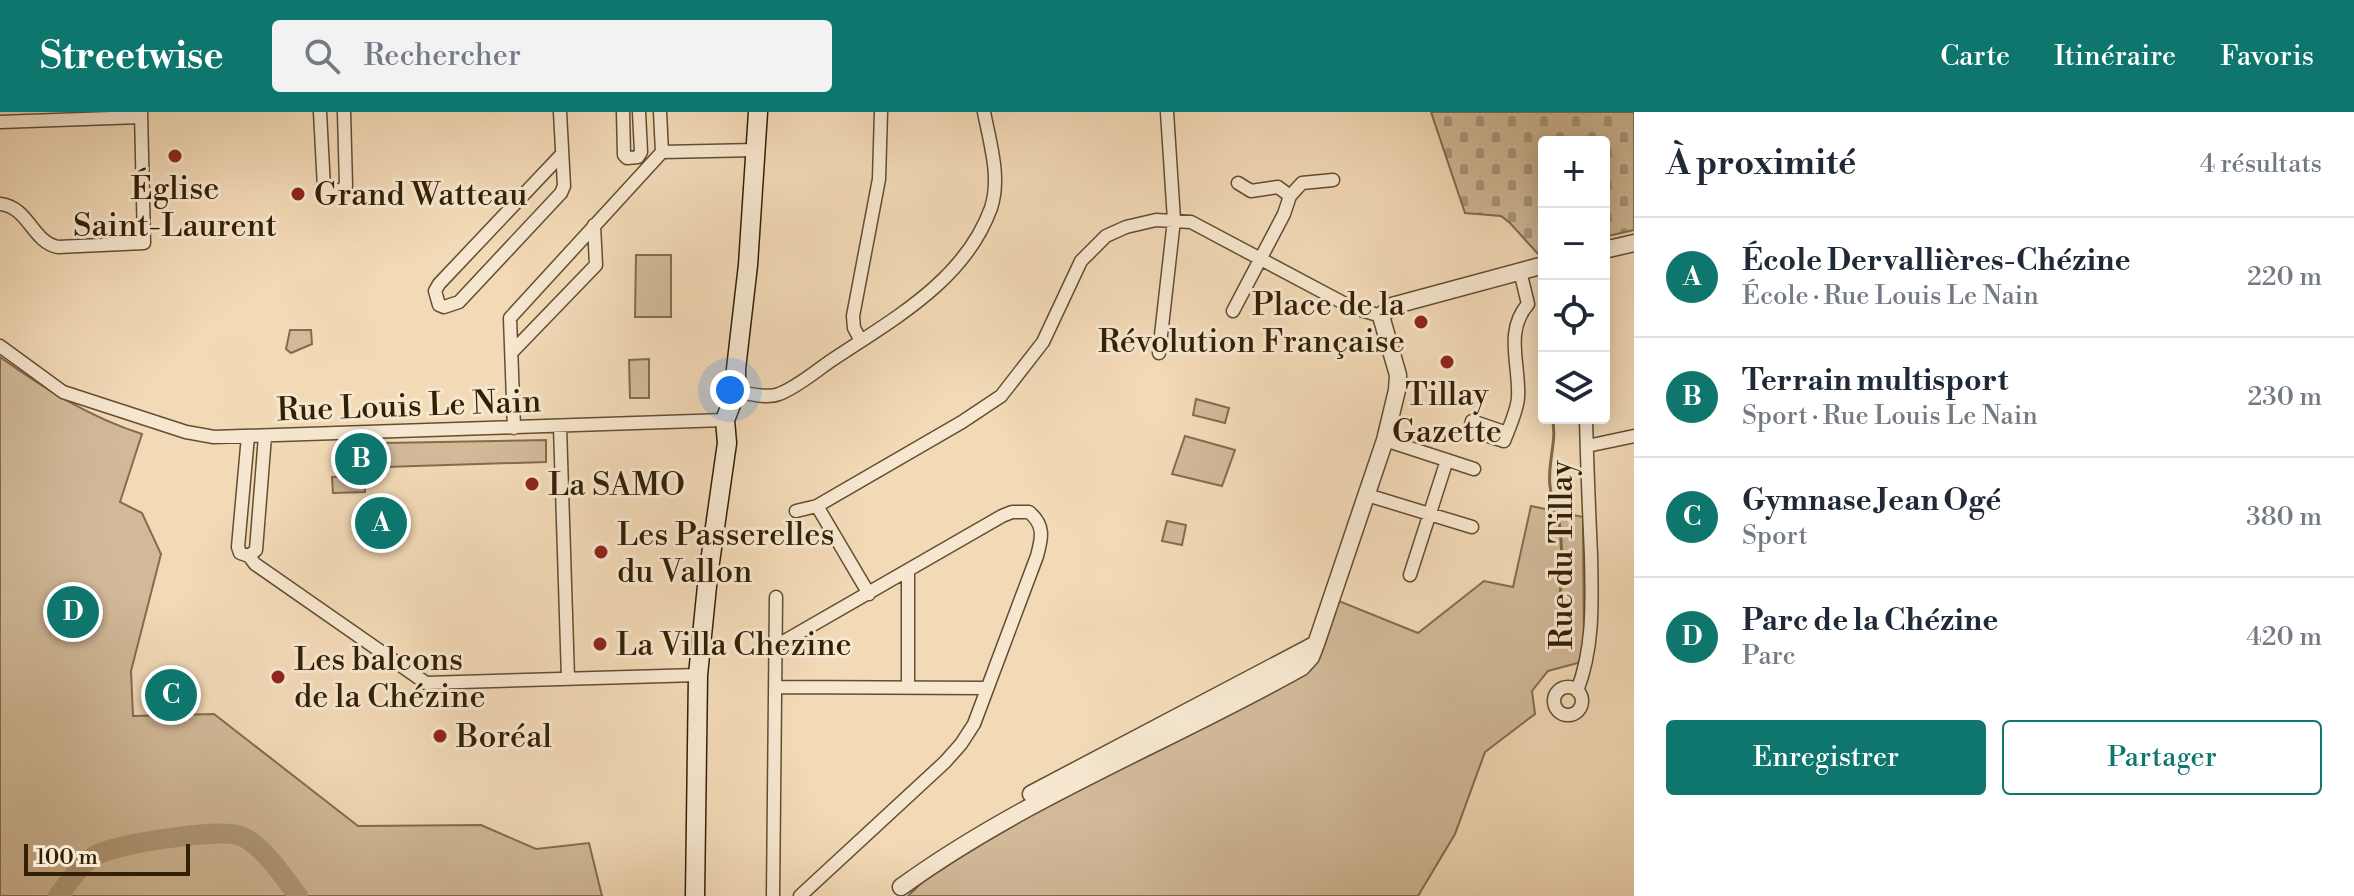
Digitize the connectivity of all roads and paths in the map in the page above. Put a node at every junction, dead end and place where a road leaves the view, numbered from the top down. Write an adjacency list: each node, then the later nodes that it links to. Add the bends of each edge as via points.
1 (320, 112): 2 (street, via 328,191 346,186)
2 (344, 112)
3 (560, 112): 15 (street)
4 (623, 112): 5 (street, via 627,158 641,152)
5 (639, 112)
6 (660, 112): 14 (street)
7 (758, 112): 13 (main road)
8 (881, 112): 29 (street, via 879,179 853,316)
9 (984, 112): 29 (street, via 995,190 985,223 933,290)
10 (1167, 112): 20 (street)
11 (140, 114): 12 (street); 19 (street, via 144,243 48,245 22,213)
12 (0, 122)
13 (756, 150): 14 (street); 33 (main road)
14 (662, 152): 21 (street)
15 (562, 154): 15 (street, via 439,284 439,305 459,302 561,193)
16 (1333, 180): 18 (street, via 1302,183)
17 (1238, 183): 18 (street, via 1251,191 1278,187)
18 (1290, 196): 24 (street)
19 (0, 204)
20 (1174, 220): 24 (street, via 1191,222); 32 (street); 47 (street, via 1126,227 1106,236 1081,261 1049,332 1001,396)
21 (594, 225): 31 (street, via 510,318); 31 (street, via 596,265)
22 (1634, 243): 23 (street)
23 (1610, 249)
24 (1260, 258): 27 (street); 28 (street, via 1351,307)
25 (1538, 266): 26 (street)
26 (1520, 271): 28 (street, via 1392,306); 38 (street, via 1528,304 1513,329 1518,400)
27 (1233, 311)
28 (1381, 316): 42 (street, via 1398,375)
29 (861, 341): 33 (street, via 779,394)
30 (0, 346): 39 (street, Rue Louis Le Nain, via 63,392 199,436)
31 (512, 352): 37 (street)
32 (1159, 353)
33 (736, 392): 34 (main road)
34 (725, 420): 36 (street); 57 (main road, via 727,443)
35 (1586, 424): 43 (street, Rue du Tillay)
36 (560, 427): 37 (street, Rue Louis Le Nain); 58 (street, Rue Louis Le Nain)
37 (514, 428): 40 (street, Rue Louis Le Nain)
38 (1507, 433)
39 (248, 436): 40 (street, Rue Louis Le Nain); 51 (street, via 238,547)
40 (265, 436): 51 (street, via 256,550)
41 (1634, 436): 43 (street)
42 (1385, 440): 44 (street); 46 (street)
43 (1587, 446): 62 (street, Rue du Tillay, via 1590,649)
44 (1447, 460): 45 (street); 49 (street)
45 (1474, 469)
46 (1367, 495): 49 (street); 63 (street, via 1316,644 1302,667 1011,816)
47 (817, 506): 48 (street); 54 (street)
48 (796, 511)
49 (1429, 515): 50 (street); 53 (street)
50 (1472, 527)
51 (249, 556): 58 (street, via 421,681)
52 (908, 571): 54 (street); 60 (street); 61 (street, via 1002,516 1021,511 1040,523 1037,556)
53 (1410, 575)
54 (869, 594): 56 (street)
55 (776, 597): 56 (street)
56 (776, 646): 59 (street)
57 (698, 675): 58 (street); 64 (main road)
58 (568, 678)
59 (776, 687): 60 (street); 65 (street)
60 (908, 687): 61 (street)
61 (987, 688): 66 (street, via 974,724 953,753)
62 (1577, 691)
63 (896, 891)
64 (695, 896)
65 (773, 896)
66 (800, 896)

